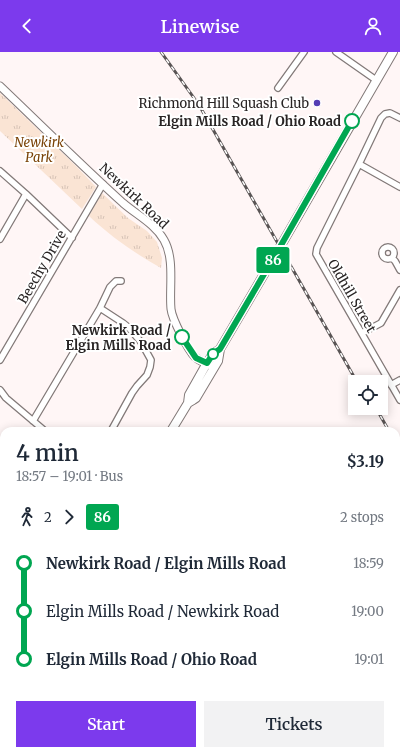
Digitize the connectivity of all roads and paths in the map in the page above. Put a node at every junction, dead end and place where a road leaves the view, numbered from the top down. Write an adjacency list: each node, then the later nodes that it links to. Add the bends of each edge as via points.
1 (304, 52): 6 (street)
2 (336, 52): 4 (street)
3 (393, 52): 4 (main road)
4 (376, 80): 22 (main road, via 220,349 213,354)
5 (0, 86): 10 (street, Newkirk Road)
6 (278, 88)
7 (400, 118): 8 (street, Oldhill Street, via 390,113 381,118)
8 (359, 164): 11 (street); 20 (street, Oldhill Street, via 316,254)
9 (0, 171): 12 (street)
10 (103, 184): 13 (street, Beechy Drive); 22 (street, Newkirk Road, via 149,223 164,240 170,259 171,310 182,336 196,358)
11 (400, 187)
12 (26, 194): 13 (street); 14 (street)
13 (72, 238): 21 (street, Beechy Drive)
14 (0, 239)
15 (392, 258): 16 (street)
16 (400, 270)
17 (121, 281): 19 (street, via 116,281 110,287)
18 (400, 290): 20 (street, via 381,323)
19 (100, 308): 27 (street); 29 (street, via 128,327 141,342 151,360 147,375 132,393)
20 (362, 333): 24 (street, Oldhill Street)
21 (0, 360)
22 (210, 366): 30 (main road, via 196,398 188,403)
23 (400, 380): 24 (street)
24 (391, 385): 26 (street, Oldhill Street)
25 (0, 390): 27 (street)
26 (400, 400)
27 (32, 421): 28 (street)
28 (40, 427)
29 (113, 427)
30 (173, 427)

